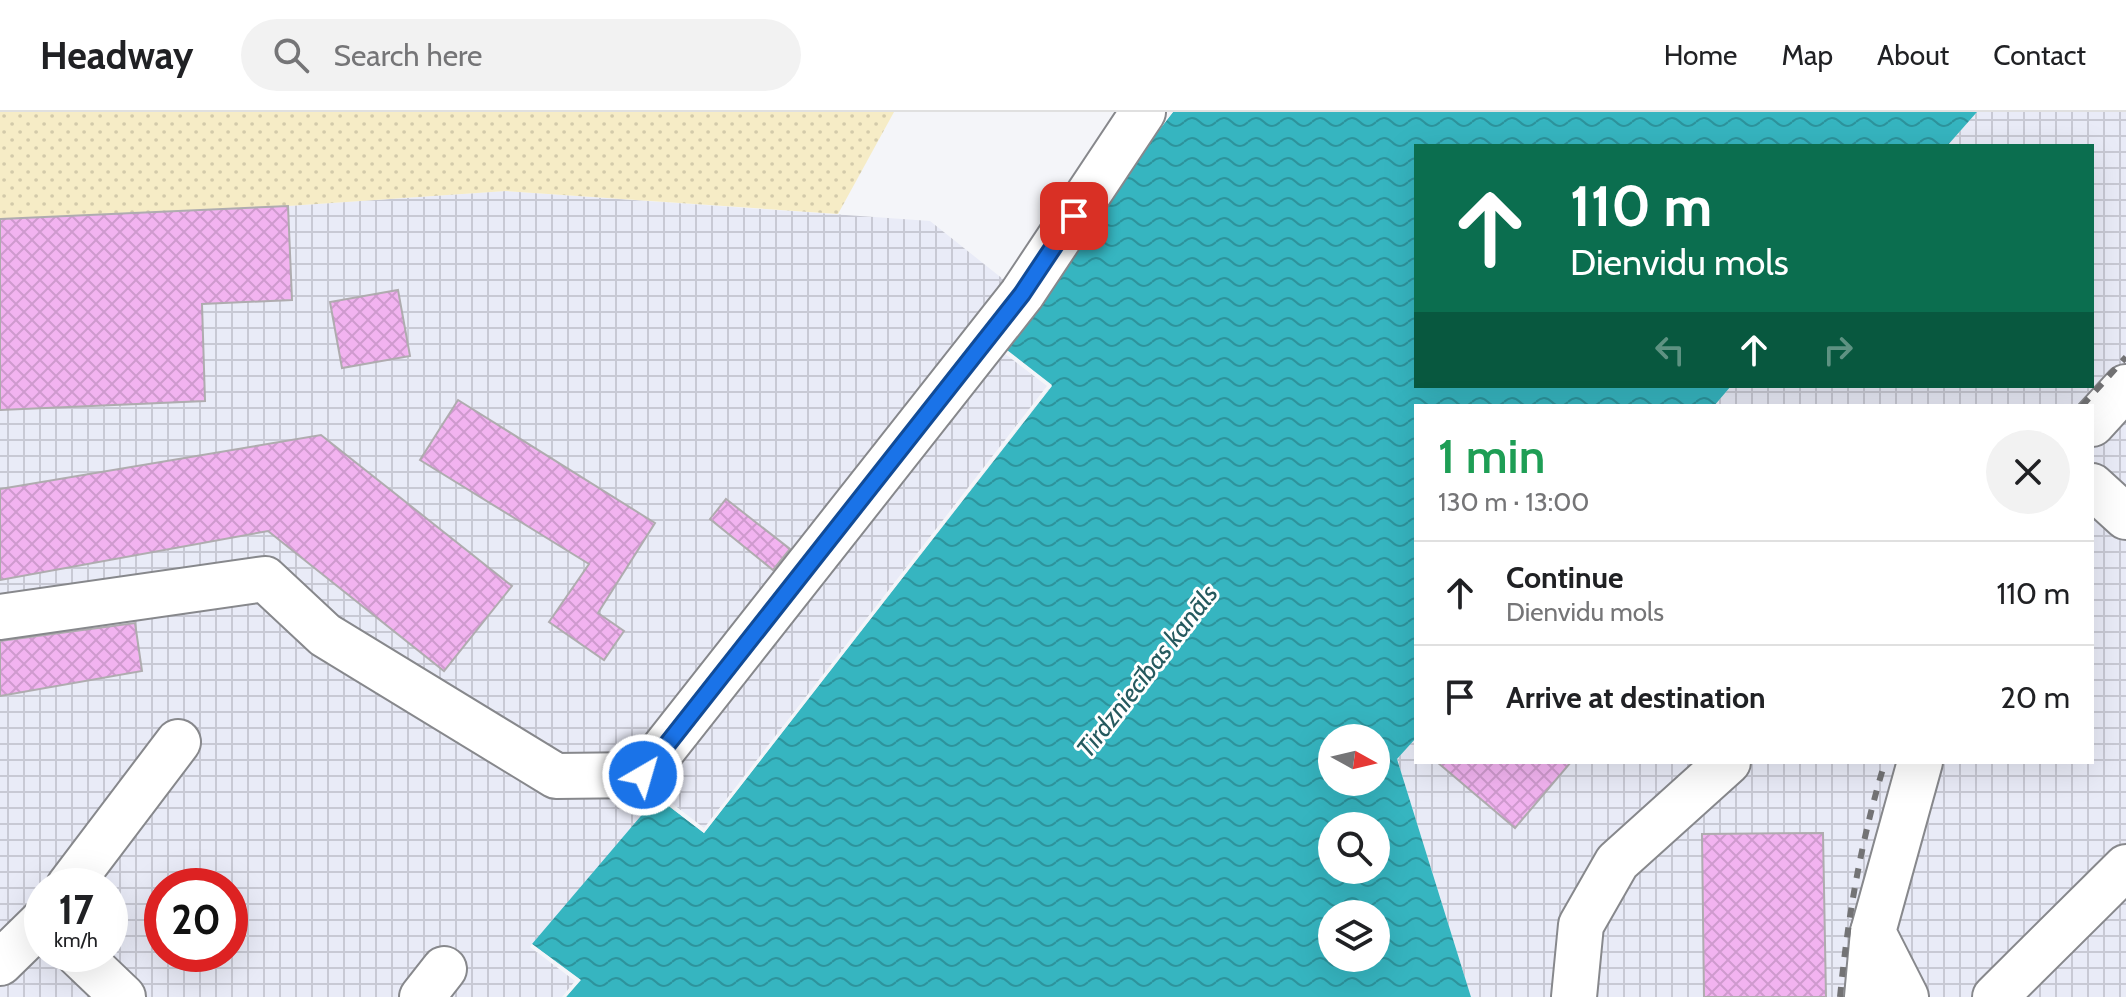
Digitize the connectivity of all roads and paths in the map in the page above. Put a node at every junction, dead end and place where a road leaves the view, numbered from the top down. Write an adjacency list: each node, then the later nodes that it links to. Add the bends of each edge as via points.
1 (1143, 112): 6 (lane, via 1022,294 643,775 556,776 325,635 265,579)
2 (2126, 387): 3 (lane)
3 (2094, 422)
4 (2094, 488): 5 (lane)
5 (2126, 517)
6 (0, 617)
7 (178, 742): 11 (lane)
8 (1726, 764): 17 (lane, via 1617,862 1581,925)
9 (1919, 764): 12 (lane)
10 (2126, 867): 20 (lane)
11 (83, 868)
12 (1873, 932): 18 (lane); 19 (lane)
13 (24, 940): 14 (lane)
14 (0, 963)
15 (97, 972): 16 (lane)
16 (123, 997)
17 (1574, 997)
18 (1867, 997)
19 (1906, 997)
20 (1995, 997)

